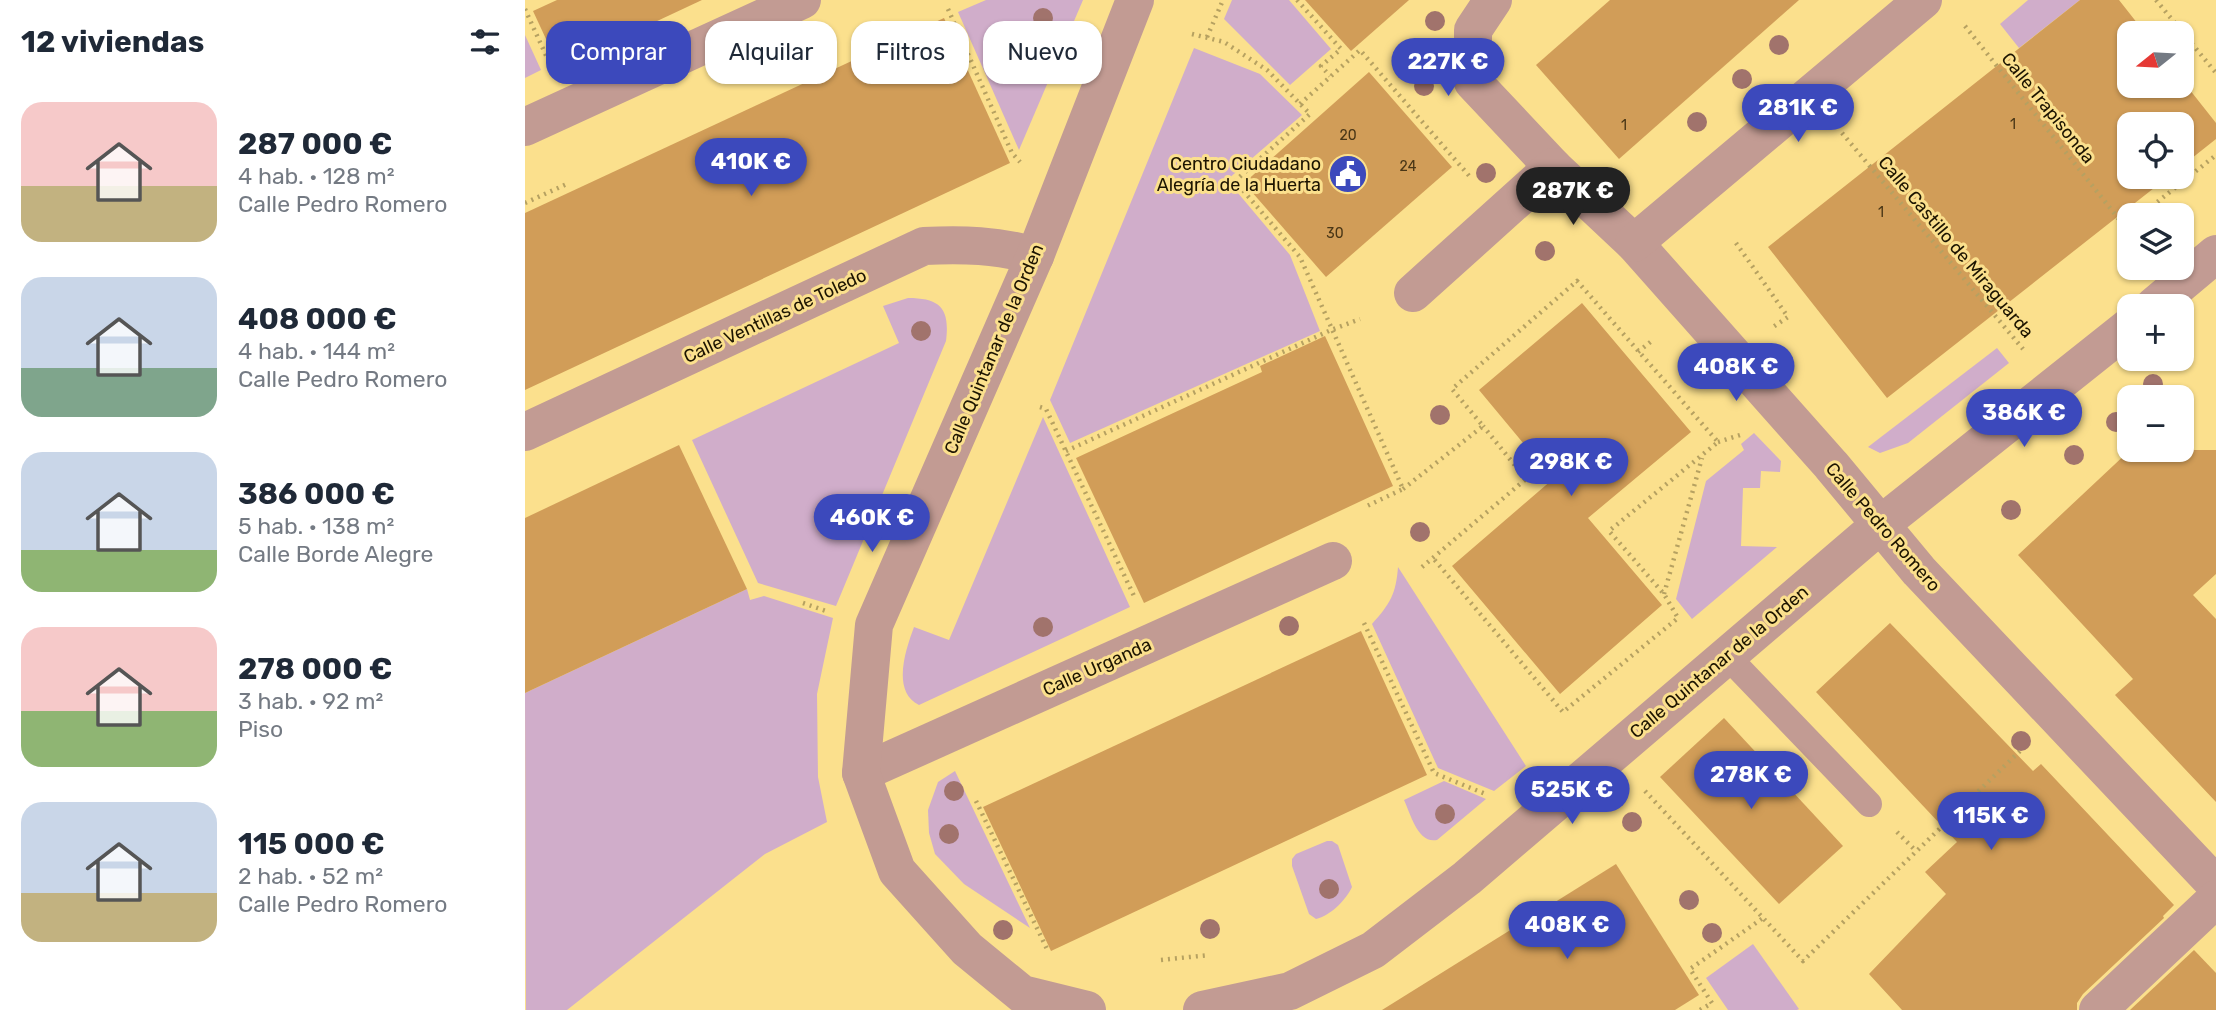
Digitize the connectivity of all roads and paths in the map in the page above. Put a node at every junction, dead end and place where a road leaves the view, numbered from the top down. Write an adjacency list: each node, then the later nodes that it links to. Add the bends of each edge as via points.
1 (802, 0): 18 (street)
2 (1135, 0): 30 (street, Calle Quintanar de la Orden)
3 (1223, 0): 12 (path)
4 (1297, 0): 15 (path, via 1341,49 1321,66)
5 (1493, 0): 21 (street, Calle Pedro Romero, via 1473,30 1473,82)
6 (1923, 0): 16 (street)
7 (2156, 0): 14 (path)
8 (525, 9): 13 (path)
9 (948, 9): 20 (path, via 1012,153)
10 (1963, 25): 26 (path, Calle Trapisonda)
11 (1192, 33): 12 (path)
12 (1207, 37): 17 (path, via 1224,42 1267,70)
13 (546, 55)
14 (2216, 73)
15 (1331, 76): 17 (path); 22 (path, via 1360,50)
16 (1809, 95): 27 (street); 39 (path, Calle Castillo de Miraguarda)
17 (1300, 104): 34 (path, via 1311,114 1235,181 1300,257)
18 (525, 127)
19 (2216, 155): 25 (path)
20 (1021, 162)
21 (1553, 167): 27 (street, Calle Pedro Romero); 31 (street)
22 (1471, 178)
23 (569, 183): 24 (path)
24 (525, 203)
25 (2156, 203)
26 (2117, 213)
27 (1634, 243): 49 (street, Calle Pedro Romero)
28 (1736, 243): 35 (path, via 1788,317)
29 (2216, 254): 32 (street)
30 (1035, 256): 42 (street, Calle Ventillas de Toledo, via 965,244 924,246); 60 (street, Calle Quintanar de la Orden, via 874,625)
31 (1413, 293)
32 (2168, 294)
33 (1360, 319): 34 (path)
34 (1331, 330): 45 (path); 47 (path)
35 (1767, 331)
36 (2117, 336): 39 (street, Calle Quintanar de la Orden)
37 (1654, 339): 38 (path)
38 (1638, 352): 41 (path, via 1577,281 1452,389); 44 (path)
39 (2055, 386): 49 (street, Calle Quintanar de la Orden)
40 (1040, 407): 45 (path, via 1046,409)
41 (1483, 426): 47 (path); 50 (path, via 1526,479)
42 (525, 432)
43 (1738, 436): 44 (path)
44 (1718, 442): 46 (path)
45 (1066, 451): 54 (path)
46 (1702, 457): 53 (path); 53 (path, via 1609,531)
47 (1403, 489): 48 (path)
48 (1367, 506)
49 (1880, 525): 58 (street, Calle Quintanar de la Orden); 65 (street, Calle Pedro Romero)
50 (1433, 558): 52 (path); 53 (path, via 1563,712 1678,618)
51 (1332, 561): 60 (street, Calle Urganda)
52 (1422, 567)
53 (1664, 594)
54 (1134, 597)
55 (803, 603): 56 (path)
56 (835, 614)
57 (1364, 623): 62 (path, via 1434,773)
58 (1726, 655): 64 (lane); 69 (street, Calle Quintanar de la Orden, via 1467,878 1373,950)
59 (2030, 741): 67 (path, via 1803,961)
60 (861, 773): 70 (street, Calle Quintanar de la Orden, via 897,871 967,949 1022,994)
61 (1638, 783): 67 (path)
62 (1494, 800)
63 (976, 802): 68 (path)
64 (1868, 804)
65 (2216, 885)
66 (2216, 899): 73 (street)
67 (1763, 918): 72 (path, via 1690,969 1712,1003)
68 (1051, 957)
69 (1289, 1000): 71 (street, Calle Quintanar de la Orden)
70 (1087, 1010)
71 (1202, 1010)
72 (1700, 1010)
73 (2098, 1010)

